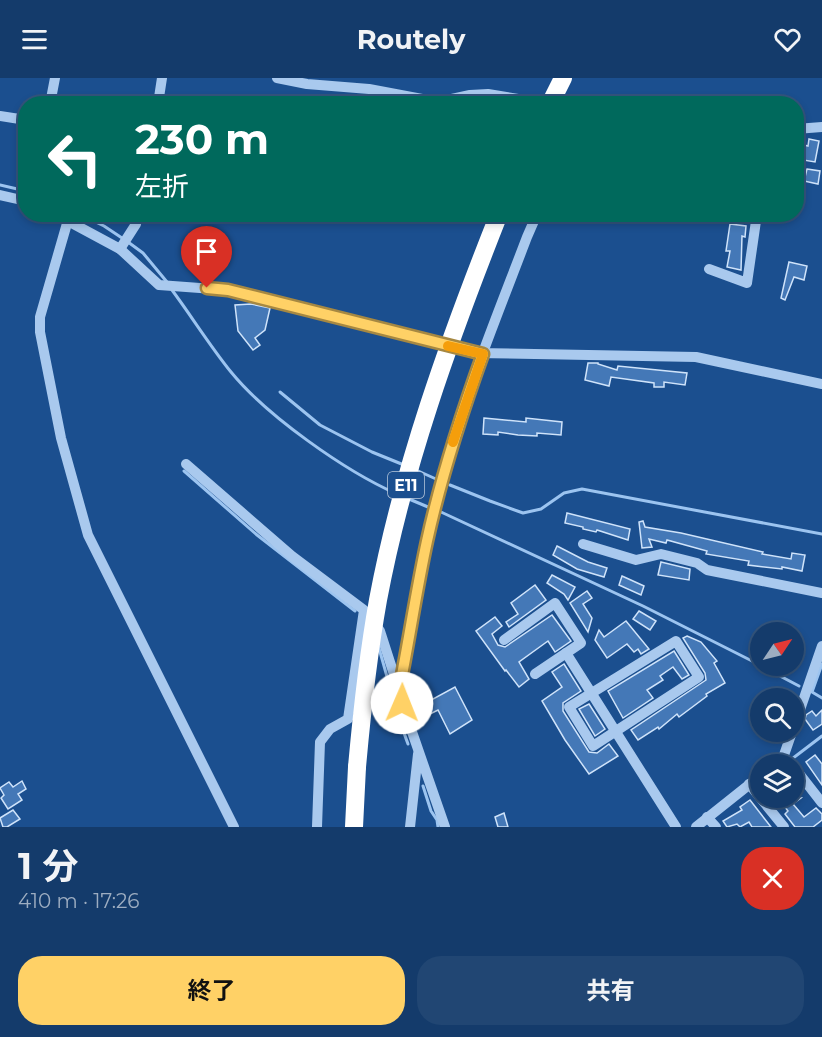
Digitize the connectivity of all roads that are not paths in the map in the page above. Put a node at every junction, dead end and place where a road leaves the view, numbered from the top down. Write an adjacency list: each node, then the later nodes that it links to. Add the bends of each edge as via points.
1 (55, 78): 5 (street)
2 (162, 78): 6 (street)
3 (277, 78): 7 (street)
4 (563, 78): 10 (highway)
5 (52, 96)
6 (159, 96)
7 (406, 96)
8 (465, 96): 9 (street)
9 (500, 96)
10 (554, 96)
11 (0, 116): 12 (street)
12 (18, 119)
13 (822, 127): 14 (street)
14 (804, 128)
15 (0, 195): 16 (street)
16 (18, 199)
17 (67, 222): 44 (street, via 40,317 40,332 73,485 88,535)
18 (72, 222): 23 (street)
19 (135, 222): 23 (street)
20 (496, 222): 46 (highway, E11, bridge, via 442,365 395,527 378,600 364,694)
21 (534, 222): 25 (street)
22 (756, 222): 24 (street, via 747,283)
23 (122, 247): 25 (street, via 159,285 228,290)
24 (709, 269)
25 (483, 354): 26 (street, via 696,357); 35 (street, via 461,414 429,531)
26 (822, 384)
27 (186, 464): 30 (street, via 292,556)
28 (583, 544): 29 (street, via 636,560 660,554 697,563 707,570)
29 (822, 593)
30 (364, 610): 35 (street, via 380,631); 45 (street, via 348,718 330,729 320,742)
31 (504, 640): 33 (street, via 555,603 581,643)
32 (822, 646): 37 (street)
33 (566, 653): 34 (street); 36 (street)
34 (535, 674)
35 (400, 693): 39 (street)
36 (591, 693): 38 (street); 38 (street, via 569,707 593,746); 38 (street, via 676,641 699,677)
37 (804, 698)
38 (615, 731): 49 (street)
39 (417, 747): 47 (street); 48 (street)
40 (804, 780): 42 (street)
41 (749, 784): 43 (street); 52 (street)
42 (822, 803)
43 (707, 817): 50 (street); 51 (street)
44 (234, 827)
45 (317, 827)
46 (354, 827)
47 (410, 827)
48 (445, 827)
49 (676, 827)
50 (696, 827)
51 (716, 827)
52 (784, 827)

